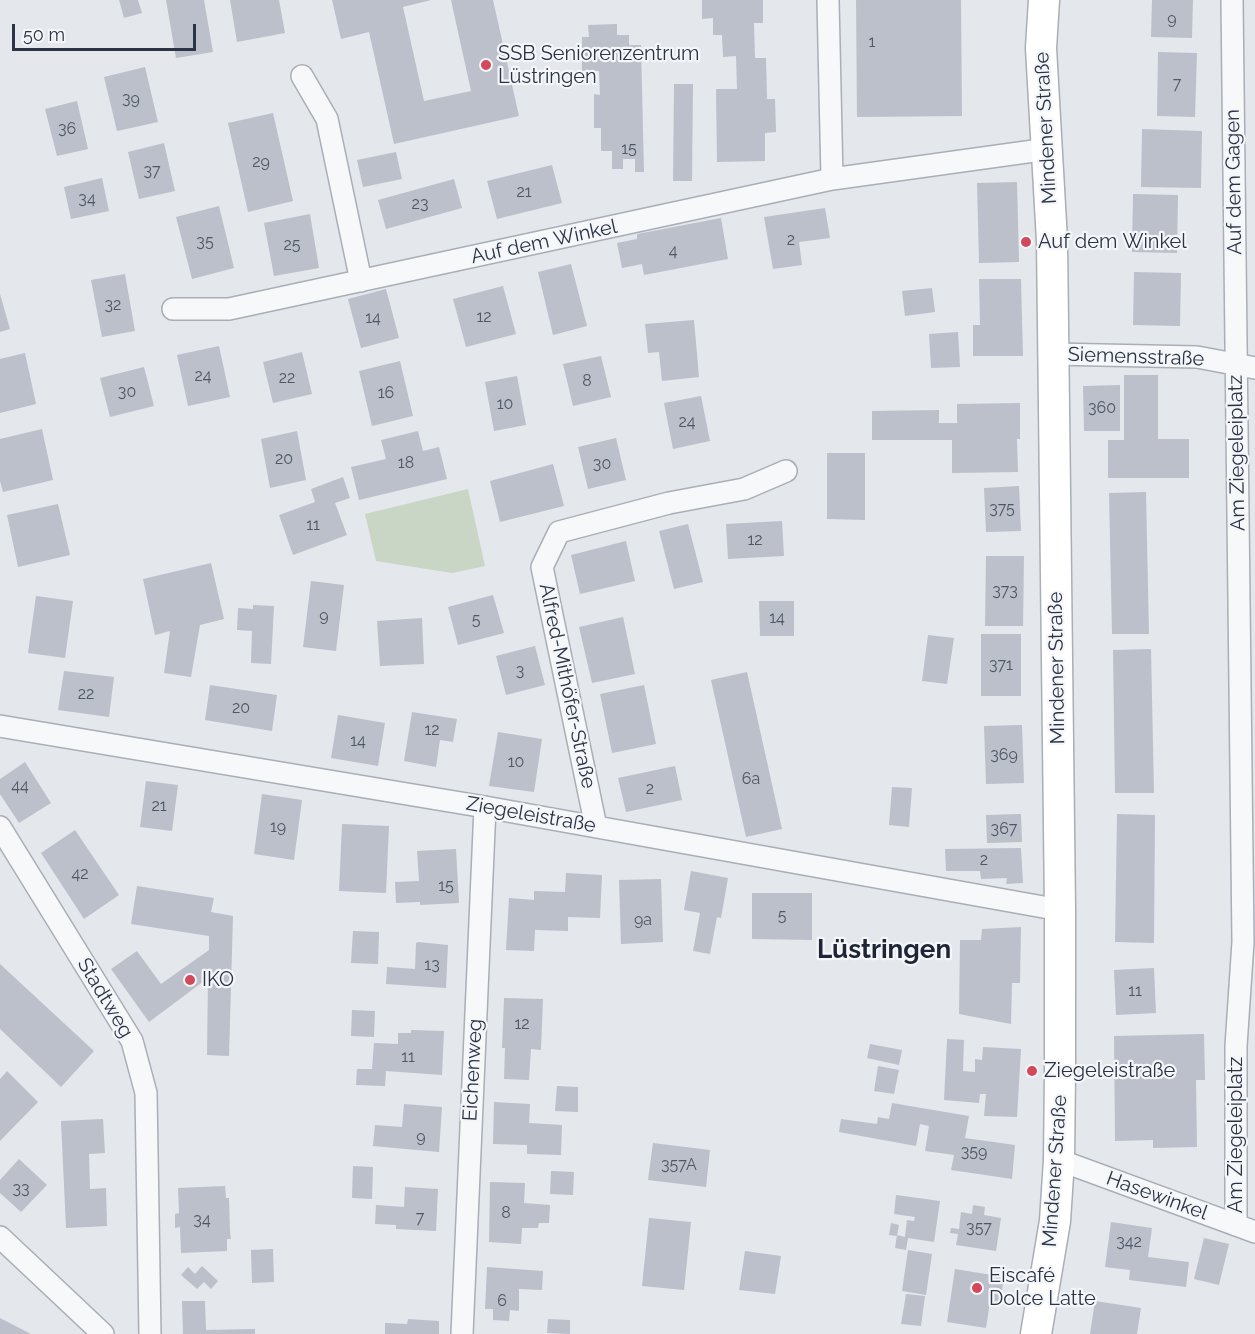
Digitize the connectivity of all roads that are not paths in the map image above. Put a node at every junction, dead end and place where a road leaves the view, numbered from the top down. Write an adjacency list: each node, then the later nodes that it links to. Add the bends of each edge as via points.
1 (828, 0): 6 (street)
2 (1044, 0): 5 (main road, Mindener Straße, via 1041,48)
3 (1232, 0): 10 (street, Auf dem Gagen)
4 (302, 76): 7 (street, via 327,119)
5 (1048, 149): 6 (street, Auf dem Winkel); 9 (main road, Mindener Straße)
6 (832, 179): 7 (street, Auf dem Winkel)
7 (361, 281): 8 (street, Auf dem Winkel, via 229,309)
8 (174, 309)
9 (1053, 354): 10 (street, Siemensstraße, via 1197,357); 16 (main road, Mindener Straße)
10 (1245, 366): 17 (street, Am Ziegeleiplatz)
11 (786, 471): 14 (street, Alfred-Mithöfer-Straße, via 744,489 669,503 559,532 543,567)
12 (0, 726): 13 (street, Ziegeleistraße)
13 (485, 807): 14 (street, Ziegeleistraße); 23 (street, Eichenweg)
14 (596, 826): 16 (street, Ziegeleistraße)
15 (0, 827): 22 (street, Stadtweg, via 132,1041 146,1093)
16 (1060, 910): 18 (main road, Mindener Straße)
17 (1245, 1048): 19 (street, Am Ziegeleiplatz)
18 (1059, 1160): 19 (street, Hasewinkel); 24 (main road, Mindener Straße, via 1055,1221)
19 (1246, 1228)
20 (0, 1237): 21 (street)
21 (103, 1334)
22 (150, 1334)
23 (462, 1334)
24 (1036, 1334)

